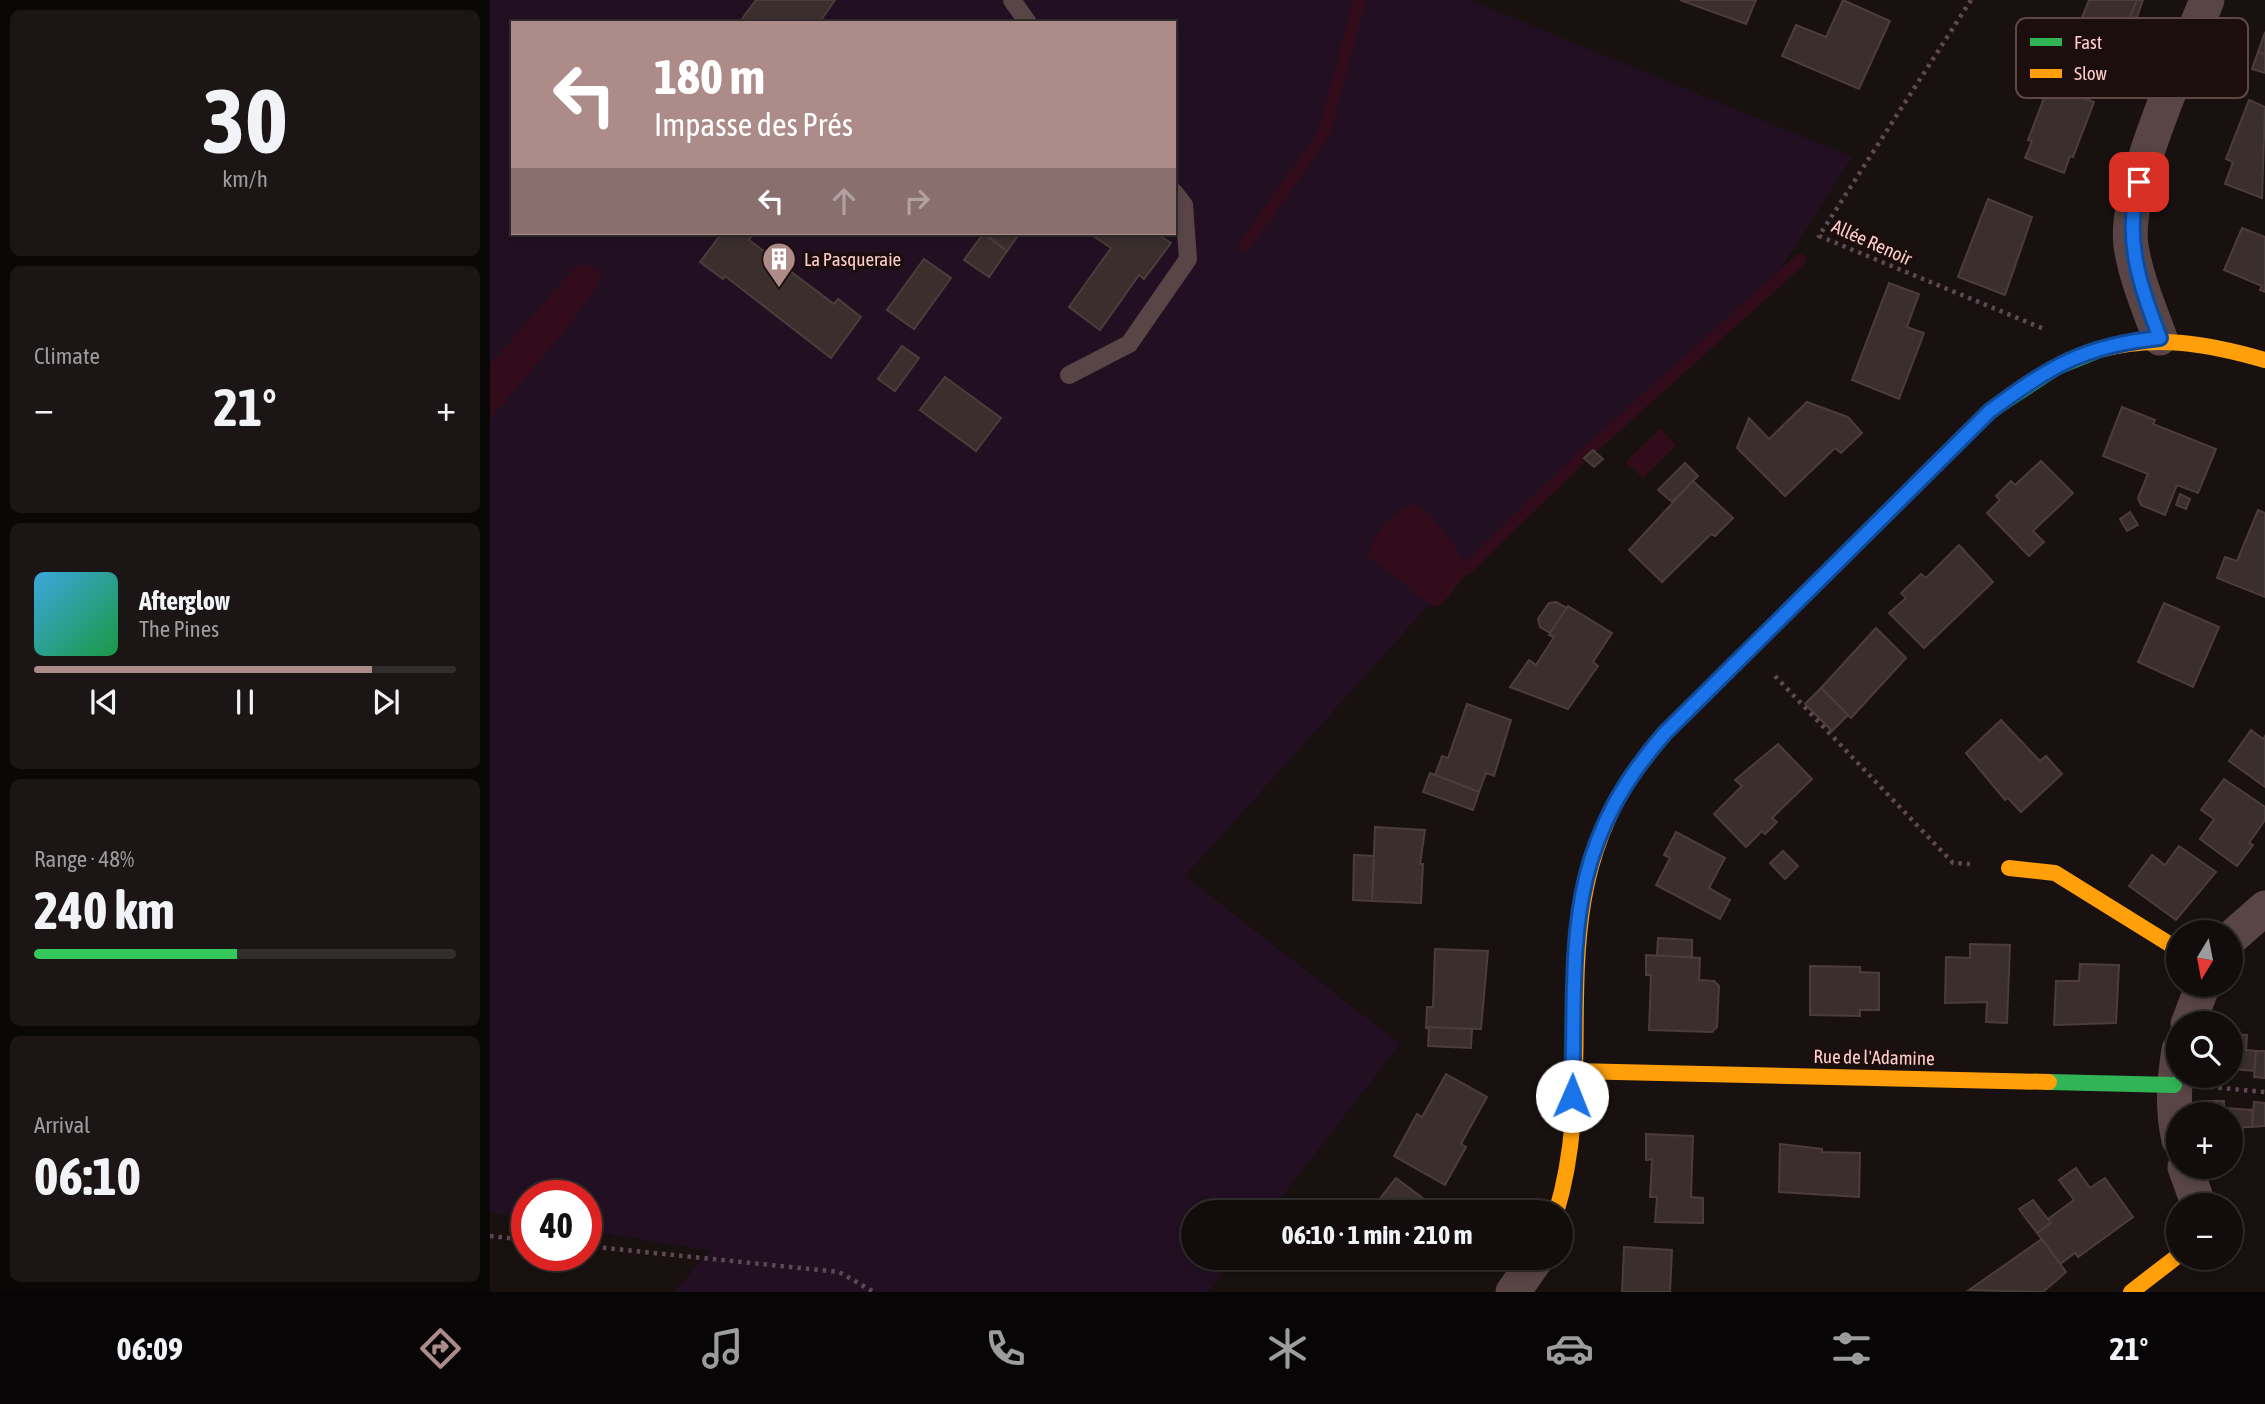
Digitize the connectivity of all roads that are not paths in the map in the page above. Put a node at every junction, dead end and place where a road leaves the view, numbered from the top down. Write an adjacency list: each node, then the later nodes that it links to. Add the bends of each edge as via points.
1 (1012, 0): 4 (lane)
2 (2207, 0): 3 (street)
3 (2200, 18)
4 (1027, 21)
5 (2169, 98): 7 (street, via 2132,208 2136,271)
6 (1176, 195): 9 (lane, via 1184,205 1188,259 1129,344)
7 (2160, 338): 8 (street); 14 (street, via 2093,349 2033,379 1990,411 1636,766 1601,826 1577,915)
8 (2265, 360)
9 (1069, 375)
10 (2009, 868): 13 (street, via 2055,873)
11 (2265, 908): 12 (street)
12 (2244, 926)
13 (2166, 942)
14 (1573, 1071): 15 (street, Rue de l'Adamine); 16 (street, via 1567,1171)
15 (2166, 1085)
16 (1559, 1200)
17 (2166, 1265): 20 (street)
18 (1529, 1270): 19 (street)
19 (1513, 1292)
20 (2131, 1292)

